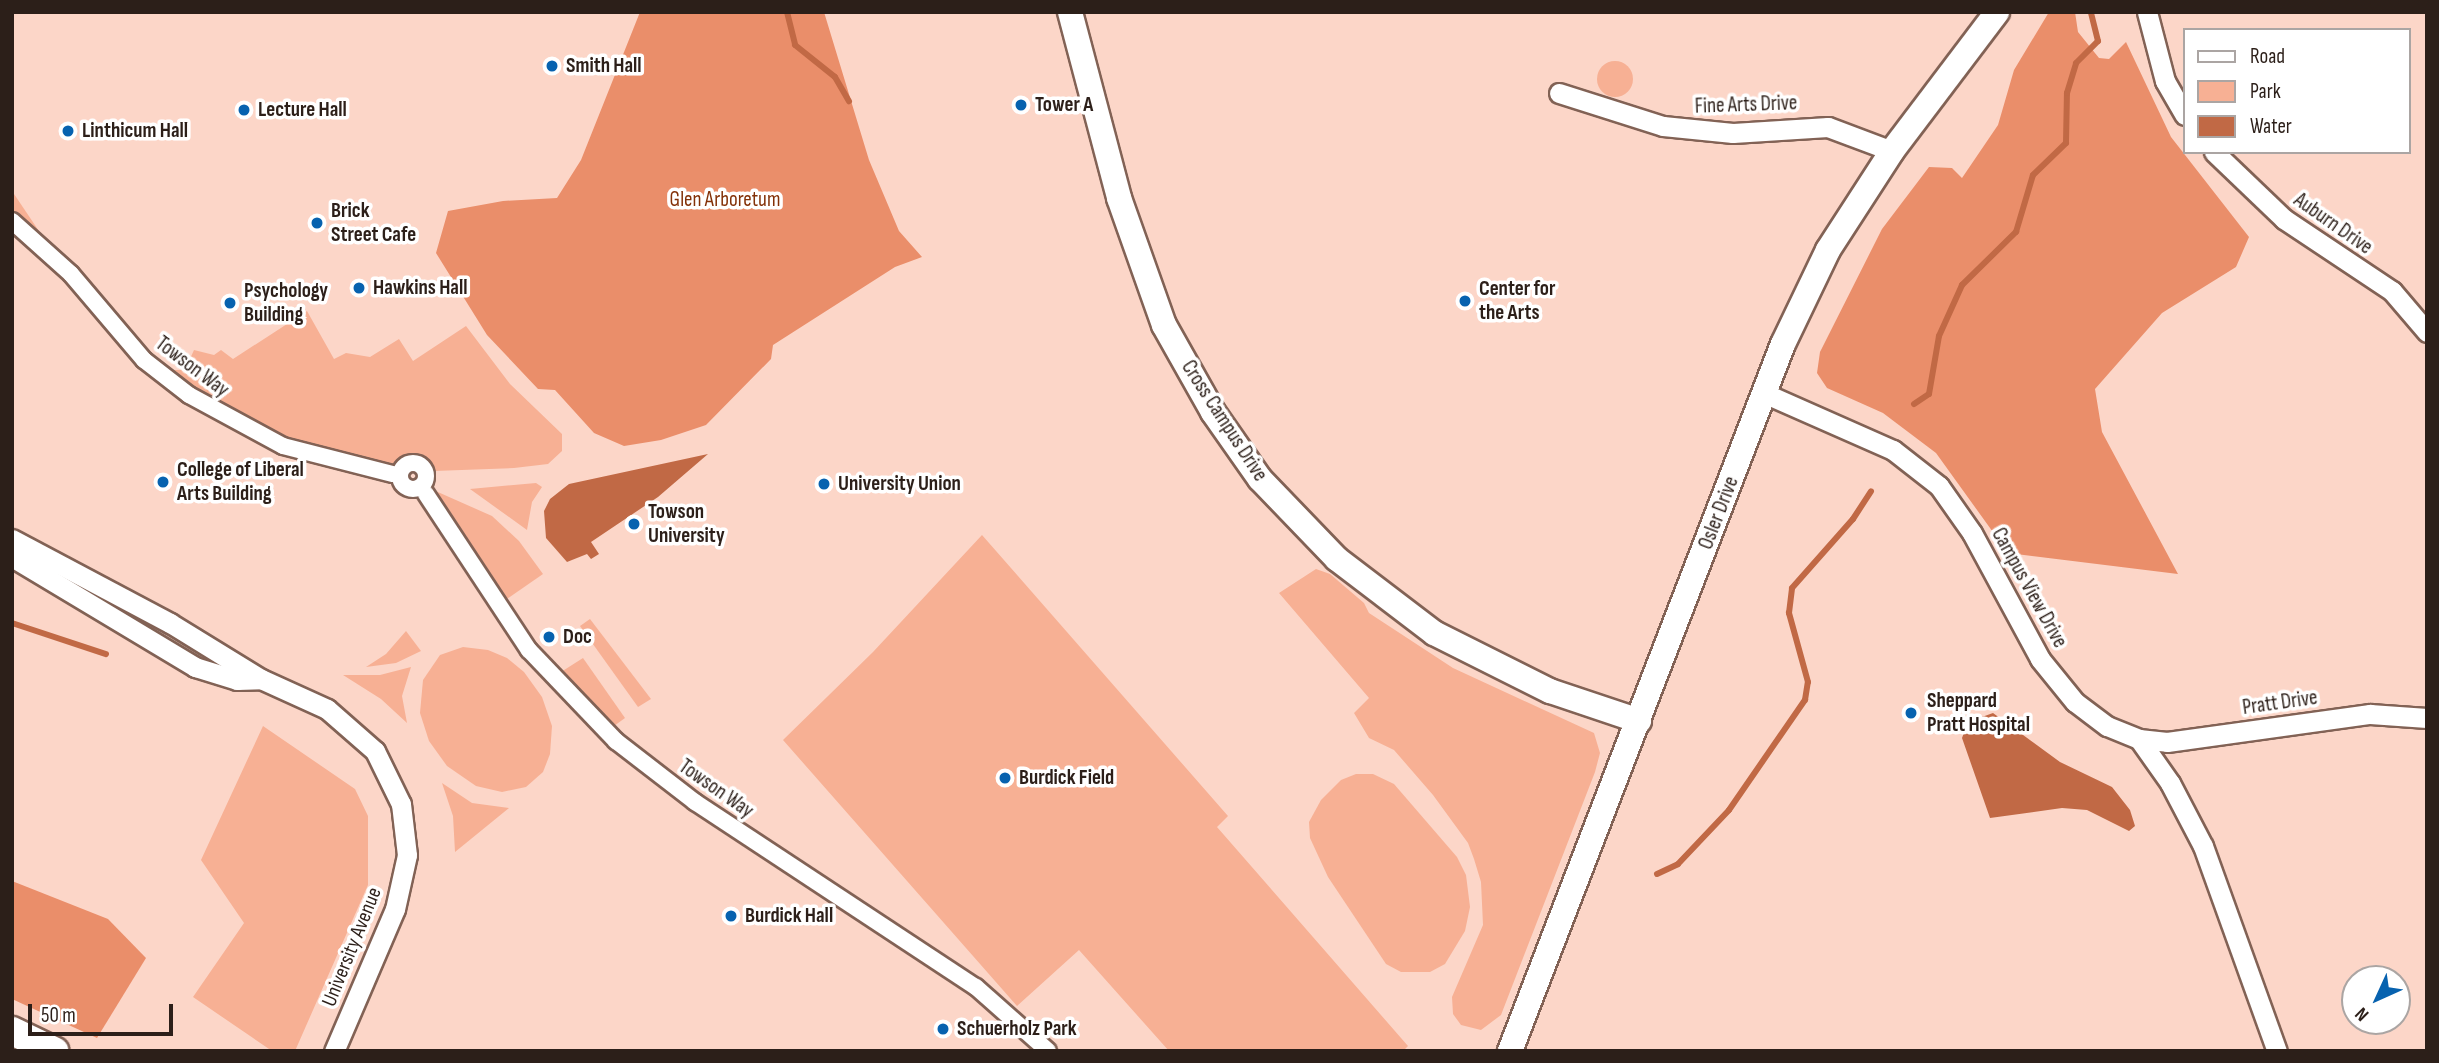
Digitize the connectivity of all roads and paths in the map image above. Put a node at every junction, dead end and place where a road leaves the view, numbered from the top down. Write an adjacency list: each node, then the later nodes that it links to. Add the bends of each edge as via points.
1 (1070, 12): 17 (street, Cross Campus Drive, via 1119,198 1164,325 1213,412 1260,479 1338,559 1434,633 1550,691)
2 (1997, 12): 6 (street, Osler Drive)
3 (2147, 12): 5 (street, via 2165,81)
4 (1559, 93): 6 (street, Fine Arts Drive, via 1675,128 1733,133 1828,127)
5 (2184, 114)
6 (1892, 151): 10 (street, Osler Drive, via 1828,250 1783,344)
7 (2216, 154): 9 (street, Auburn Drive, via 2284,219 2392,291)
8 (12, 221): 11 (street, Towson Way, via 71,274 144,360 196,400 299,452)
9 (2427, 332)
10 (1766, 394): 17 (street, Osler Drive); 18 (street, Campus View Drive, via 1893,450 1939,486 1961,513 2013,615 2060,685 2091,716)
11 (398, 470)
12 (426, 494): 22 (street, Towson Way, via 530,650 573,700 663,777 976,987)
13 (12, 539): 15 (street, University Avenue, via 170,623)
14 (12, 557): 15 (street, University Avenue, via 195,667 237,680)
15 (261, 679): 21 (street, University Avenue, via 327,709 354,729 391,777 406,826 407,855 395,909)
16 (2427, 718): 18 (street, Pratt Drive, via 2370,714 2167,742)
17 (1639, 721): 23 (street, Osler Drive)
18 (2139, 739): 24 (street, Campus View Drive, via 2170,783 2203,846)
19 (14, 1032): 20 (main road)
20 (54, 1051)
21 (334, 1051)
22 (1048, 1051)
23 (1510, 1051)
24 (2277, 1051)

